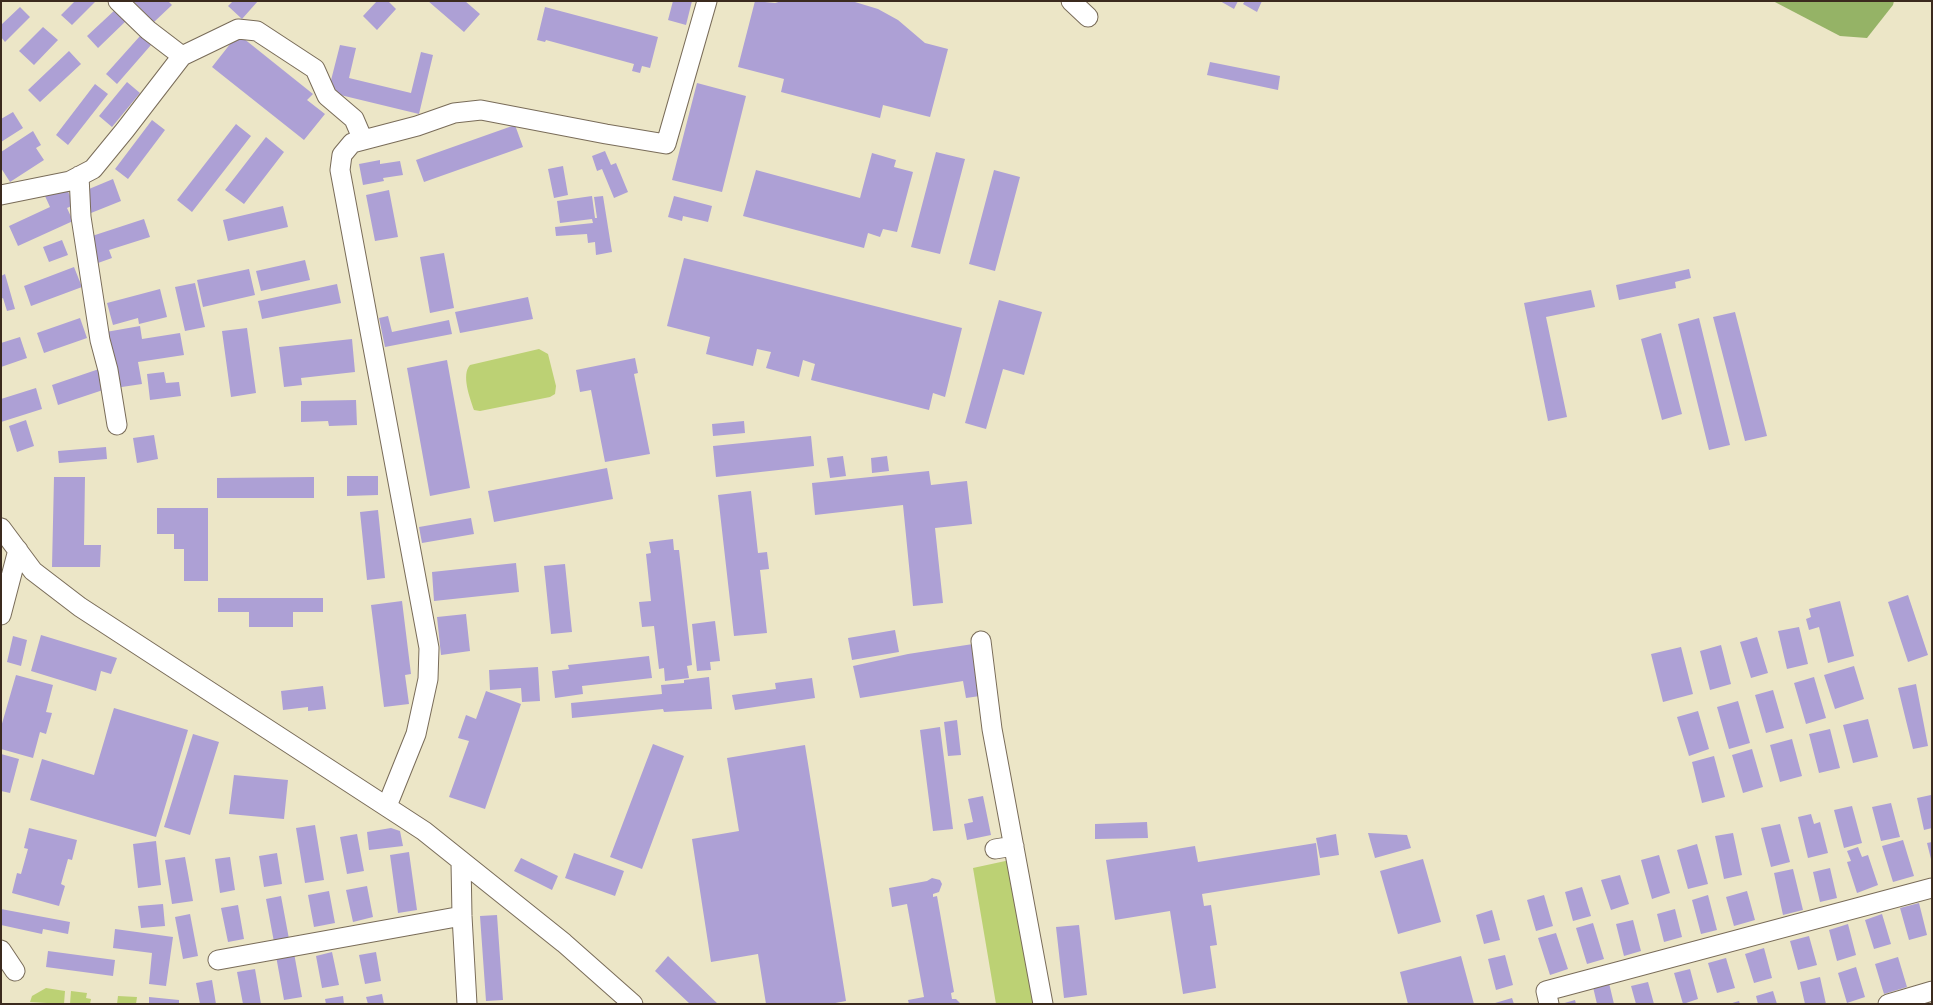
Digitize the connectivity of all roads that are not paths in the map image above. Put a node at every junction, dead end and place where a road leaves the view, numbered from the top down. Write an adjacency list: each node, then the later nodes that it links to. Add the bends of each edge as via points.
1 (118, 1): 5 (street, via 148,30)
2 (707, 1): 6 (street, via 666,144 481,110 454,113)
3 (1071, 1): 4 (street)
4 (1088, 17)
5 (182, 56): 6 (street, via 238,29 258,31 316,69 327,96 354,119); 7 (street, via 93,169)
6 (363, 140): 14 (street, via 352,143 342,155 340,170 429,648 428,679 416,734)
7 (79, 176): 8 (street); 9 (street, via 81,217)
8 (1, 196)
9 (116, 425)
10 (1, 528): 11 (street)
11 (18, 550): 12 (street); 14 (street, via 33,571 80,607)
12 (1, 615)
13 (981, 641): 15 (street, via 992,729)
14 (387, 806): 17 (street, via 424,831)
15 (1014, 846): 16 (street); 26 (street)
16 (995, 849)
17 (462, 862): 19 (street); 25 (street, via 564,943)
18 (1932, 888): 27 (street, via 1546,991)
19 (462, 916): 21 (street); 24 (street)
20 (1, 950): 22 (street)
21 (218, 960)
22 (16, 971)
23 (1932, 992): 28 (street)
24 (467, 1004)
25 (633, 1004)
26 (1043, 1004)
27 (1549, 1004)
28 (1888, 1004)

